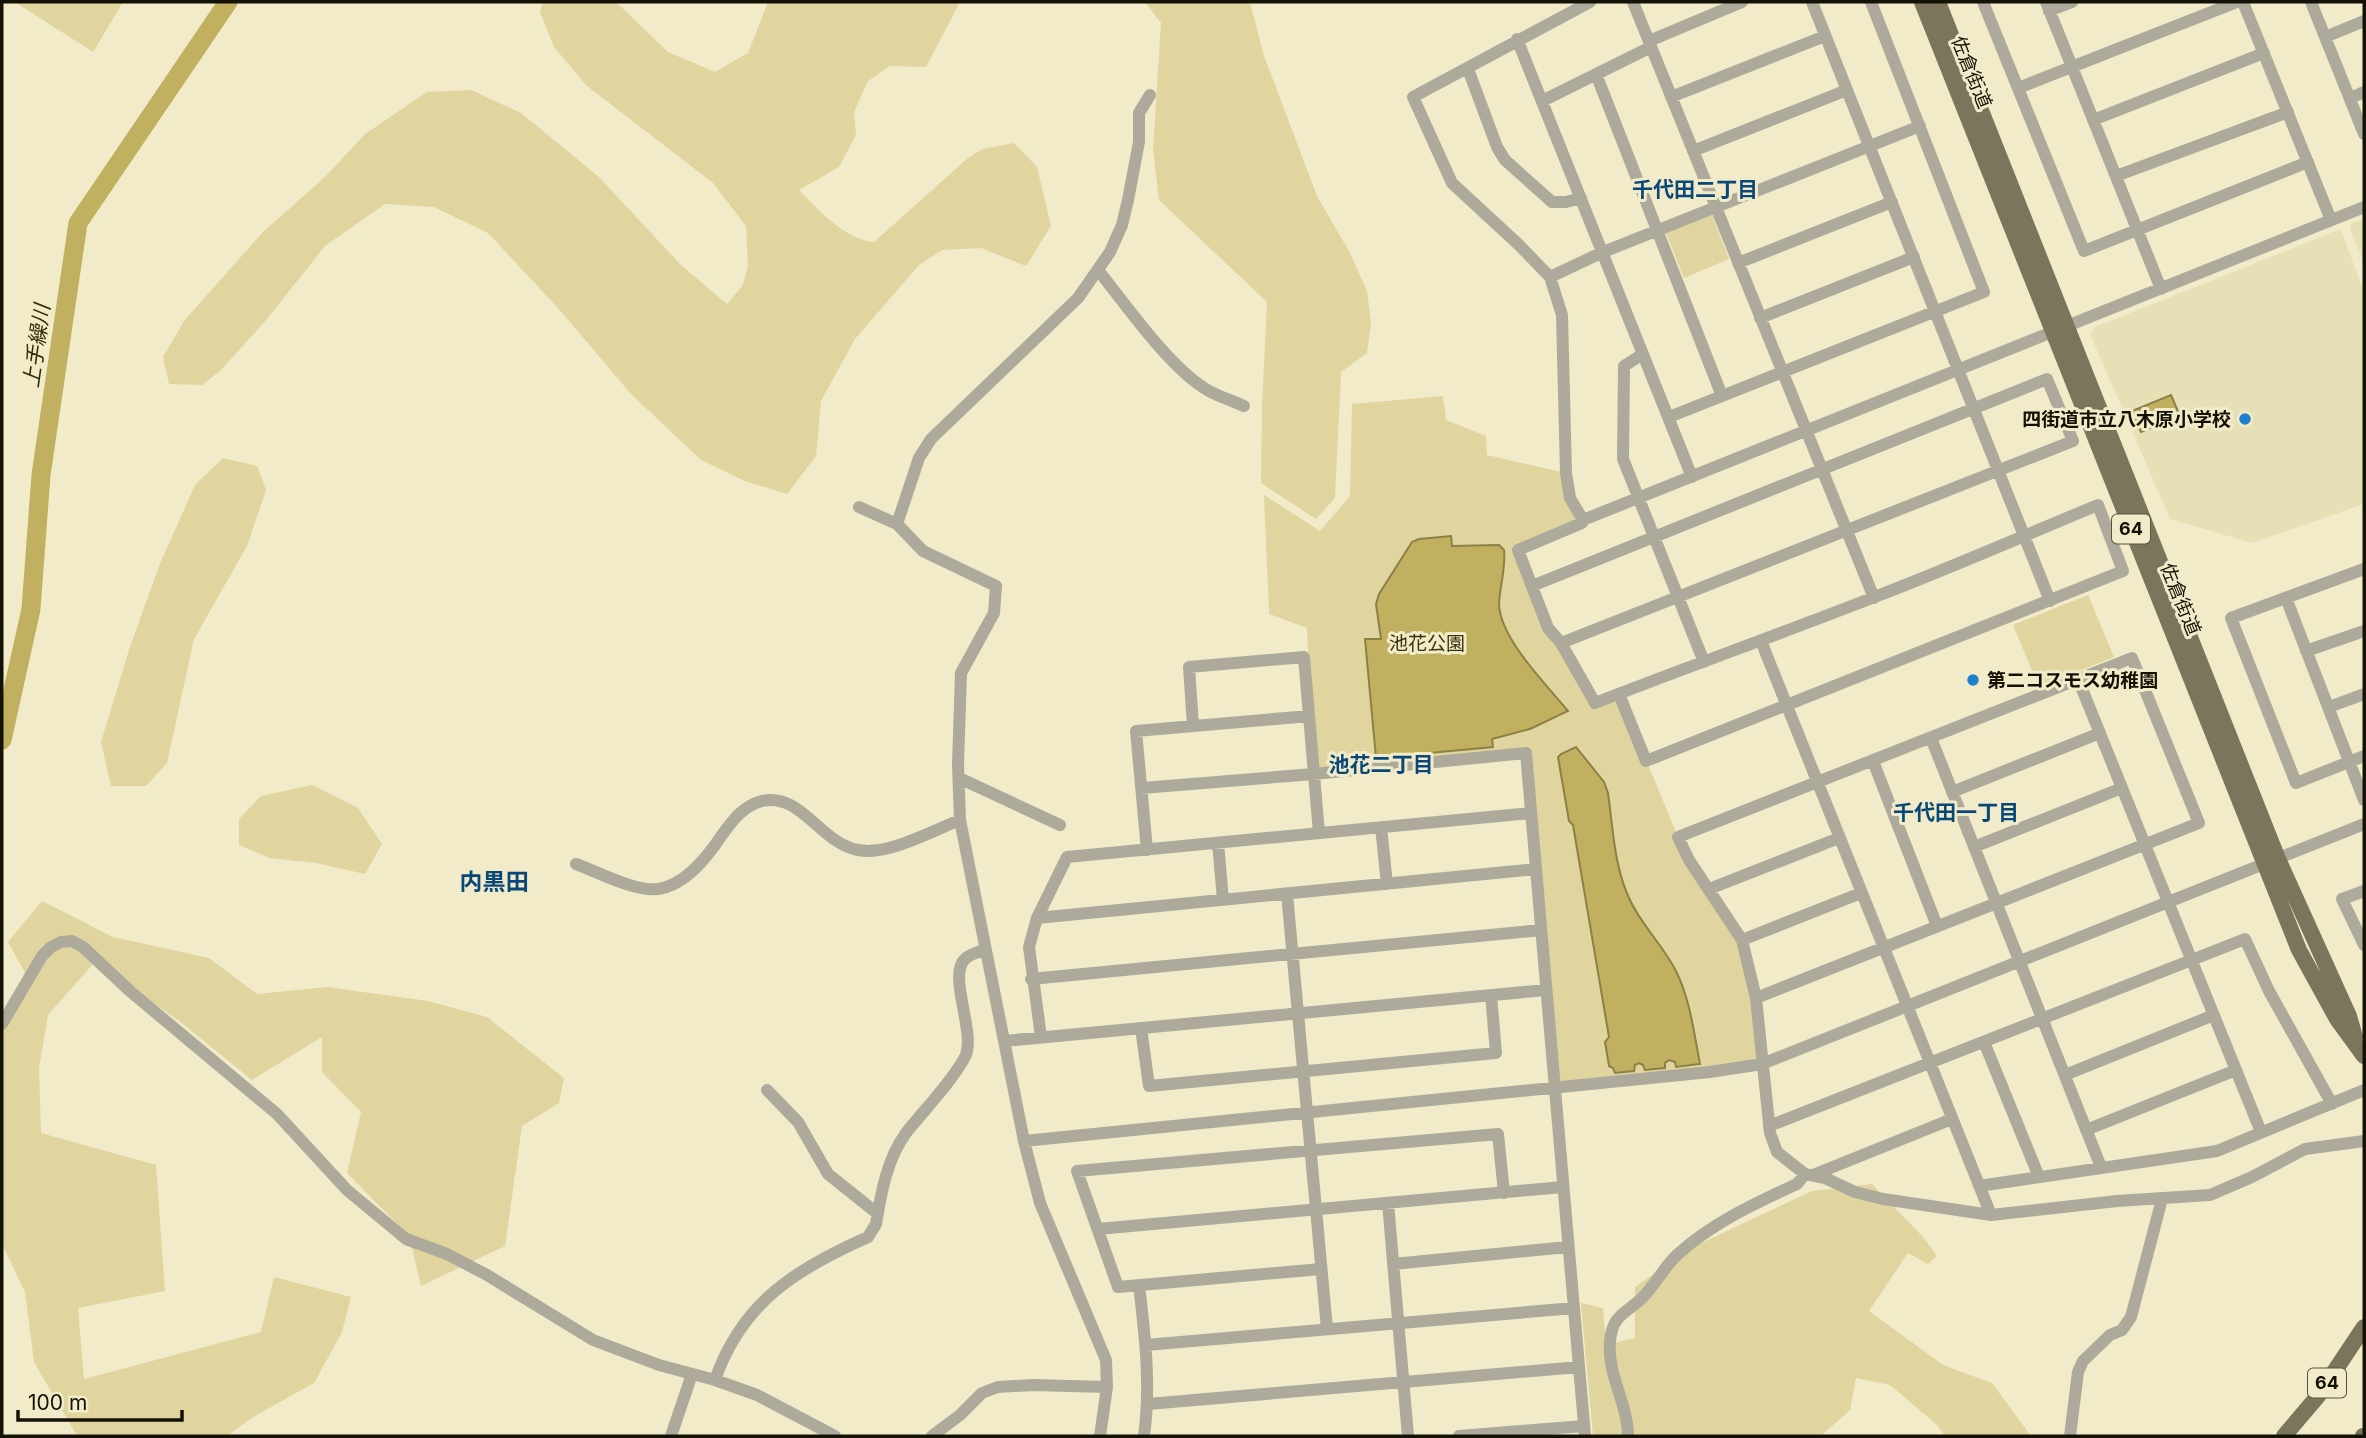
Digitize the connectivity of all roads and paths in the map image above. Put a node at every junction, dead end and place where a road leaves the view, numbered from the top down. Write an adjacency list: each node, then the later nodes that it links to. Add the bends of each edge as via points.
1 (1590, 2): 17 (street)
2 (1633, 2): 18 (street)
3 (1742, 2): 18 (street)
4 (1812, 2): 15 (street)
5 (1871, 2): 32 (street)
6 (1922, 2): 53 (main road, 佐倉街道 / 64)
7 (1938, 2): 53 (main road, 佐倉街道 / 64)
8 (1983, 2): 23 (street)
9 (2072, 2): 13 (street)
10 (2237, 2): 20 (street)
11 (2244, 2): 19 (street)
12 (2311, 2): 16 (street)
13 (2048, 6): 20 (street)
14 (2364, 22): 16 (street)
15 (1825, 36): 24 (street); 27 (street)
16 (2325, 37): 28 (street)
17 (1517, 39): 21 (street); 29 (street)
18 (1650, 44): 22 (street); 27 (street)
19 (2264, 53): 30 (street); 31 (street)
20 (2072, 67): 23 (street); 31 (street)
21 (1468, 69): 38 (street, via 1497,147 1509,165 1552,202); 49 (street, via 1413,97 1452,183)
22 (1596, 74): 29 (street); 44 (street)
23 (2018, 88): 43 (street, via 2084,251)
24 (1847, 90): 34 (street); 35 (street)
25 (2364, 92): 28 (street)
26 (1150, 96): 48 (street, via 1139,113 1139,142 1122,225)
27 (1671, 97): 35 (street)
28 (2350, 98): 33 (street)
29 (1542, 101): 38 (street)
30 (2288, 112): 36 (street); 37 (street)
31 (2094, 120): 37 (street)
32 (1920, 126): 34 (street); 51 (street, via 1984,292)
33 (2364, 134)
34 (1870, 146): 39 (street); 41 (street)
35 (1693, 151): 41 (street)
36 (2308, 162): 42 (street); 43 (street)
37 (2116, 176): 43 (street)
38 (1581, 198): 45 (street)
39 (1892, 202): 46 (street); 47 (street)
40 (2364, 207): 42 (street)
41 (1716, 208): 44 (street); 47 (street)
42 (2331, 220): 50 (street)
43 (2137, 230): 50 (street)
44 (1657, 231): 45 (street); 57 (street)
45 (1603, 253): 49 (street); 54 (street)
46 (1914, 257): 51 (street); 52 (street)
47 (1738, 263): 52 (street)
48 (1098, 270): 58 (street, via 1187,374 1208,390); 68 (street, via 1078,298 931,439 919,458)
49 (1550, 277): 67 (street, via 1562,315 1566,473 1570,498)
50 (2161, 289): 53 (street)
51 (1935, 312): 55 (street); 56 (street)
52 (1760, 318): 56 (street)
53 (2059, 330): 55 (street); 115 (main road, 佐倉街道 / 64)
54 (1643, 354): 60 (street); 65 (street, via 1624,366 1623,459)
55 (1959, 370): 59 (street); 61 (street)
56 (1782, 372): 57 (street); 61 (street)
57 (1722, 396): 60 (street)
58 (1244, 406)
59 (1974, 408): 62 (street); 63 (street); 63 (street, via 2047,379 2073,441)
60 (1669, 417): 64 (street)
61 (1806, 431): 62 (street); 64 (street)
62 (1822, 469): 69 (street); 71 (street)
63 (1998, 470): 69 (street); 70 (street)
64 (1692, 477): 65 (street)
65 (1638, 498): 67 (street); 71 (street)
66 (859, 507): 68 (street)
67 (1583, 520): 74 (street, via 1518,550)
68 (897, 524): 98 (street, via 923,551 996,586 994,613 961,673)
69 (1847, 531): 76 (street); 77 (street)
70 (2024, 535): 73 (street, via 2098,505 2123,570); 77 (street); 79 (street)
71 (1653, 537): 74 (street); 76 (street)
72 (2364, 569): 78 (street)
73 (2092, 584): 75 (street, via 2096,591); 79 (street)
74 (1532, 586): 82 (street, via 1548,628)
75 (2107, 586)
76 (1678, 597): 82 (street); 84 (street)
77 (1874, 597): 81 (street)
78 (2286, 598): 83 (street); 96 (street, via 2231,618 2296,783)
79 (2050, 601): 88 (street)
80 (2364, 631): 83 (street)
81 (1761, 641): 84 (street); 88 (street)
82 (1561, 643): 86 (street, via 1595,704)
83 (2306, 651): 89 (street)
84 (1704, 662): 86 (street)
85 (2078, 679): 92 (street); 93 (street); 112 (street, via 2132,658 2199,823)
86 (1619, 694): 88 (street, via 1646,761)
87 (2364, 694): 89 (street)
88 (1787, 706): 99 (street)
89 (2329, 707): 96 (street)
90 (1309, 716): 91 (street); 91 (street, via 1304,657 1291,658 1189,667); 97 (street)
91 (1193, 726): 100 (street, via 1136,731)
92 (2100, 733): 101 (street); 102 (street)
93 (1931, 738): 95 (street); 102 (street)
94 (2364, 756): 96 (street)
95 (1873, 761): 99 (street); 127 (street)
96 (2349, 762): 103 (street)
97 (1314, 774): 100 (street); 104 (street, via 1526,753); 109 (street)
98 (959, 778): 105 (street); 107 (street)
99 (1817, 783): 110 (street); 119 (street, via 1678,837)
100 (1142, 788): 114 (street)
101 (2122, 788): 112 (street); 113 (street)
102 (1952, 792): 113 (street)
103 (2364, 800)
104 (1531, 813): 108 (street); 117 (street)
105 (960, 820): 116 (street, via 895,846 859,851 840,844 796,807 779,800 762,801 733,819 710,854 693,870 658,889 638,887); 132 (street)
106 (2364, 824): 115 (street)
107 (1060, 825)
108 (1381, 827): 109 (street); 118 (street)
109 (1319, 833): 111 (street)
110 (1839, 838): 119 (street); 121 (street)
111 (1218, 843): 114 (street); 123 (street)
112 (2145, 844): 124 (street); 125 (street)
113 (1974, 847): 125 (street)
114 (1147, 850): 126 (street, via 1067,858)
115 (2272, 861): 124 (street); 149 (main road, 佐倉街道 / 64, via 2299,950 2337,1019)
116 (576, 863)
117 (1536, 869): 118 (street); 128 (street)
118 (1387, 884): 122 (street)
119 (1709, 889): 129 (street)
120 (2364, 891): 130 (street, via 2342,900)
121 (1861, 893): 129 (street); 131 (street)
122 (1287, 894): 123 (street); 133 (street)
123 (1223, 900): 126 (street)
124 (2169, 902): 134 (street); 135 (street)
125 (1996, 903): 127 (street); 135 (street)
126 (1037, 918): 136 (street, via 1029,947)
127 (1937, 926): 131 (street)
128 (1541, 930): 133 (street); 137 (street)
129 (1742, 940): 139 (street)
130 (2364, 945)
131 (1883, 947): 139 (street); 140 (street)
132 (985, 949): 147 (street); 176 (street, via 965,959 960,968 966,1055 905,1134 888,1165)
133 (1292, 954): 136 (street); 141 (street)
134 (2192, 960): 142 (street); 143 (street); 158 (street, via 2245,939)
135 (2020, 961): 140 (street); 143 (street)
136 (1031, 979): 146 (street)
137 (1546, 990): 138 (street); 155 (street)
138 (1491, 995): 141 (street); 153 (street, via 1496,1053)
139 (1756, 998): 151 (street)
140 (1907, 1006): 150 (street); 151 (street)
141 (1298, 1013): 145 (street); 153 (street)
142 (2214, 1015): 152 (street); 154 (street)
143 (2042, 1019): 148 (street); 154 (street)
144 (2, 1024): 190 (street, via 42,956 51,947 72,941 276,1114 347,1190 406,1239 487,1275 593,1340)
145 (1141, 1028): 146 (street); 153 (street, via 1149,1086)
146 (1041, 1037): 147 (street)
147 (1004, 1041): 164 (street)
148 (1984, 1042): 150 (street); 169 (street)
149 (2361, 1051)
150 (1930, 1063): 160 (street); 161 (street)
151 (1762, 1064): 155 (street); 161 (street)
152 (2236, 1070): 162 (street); 163 (street)
153 (1303, 1073): 159 (street)
154 (2065, 1075): 162 (street)
155 (1555, 1088): 159 (street); 171 (street)
156 (767, 1090): 176 (street, via 798,1122 828,1174)
157 (2363, 1095): 158 (street)
158 (2332, 1104): 163 (street)
159 (1307, 1113): 164 (street); 166 (street)
160 (1952, 1119): 168 (street); 170 (street)
161 (1769, 1126): 168 (street, via 1777,1152)
162 (2086, 1130): 167 (street)
163 (2261, 1132): 167 (street, via 2217,1150)
164 (1024, 1141): 193 (street, via 1040,1203 1106,1360)
165 (2364, 1141): 173 (street, via 2305,1149 2210,1195)
166 (1310, 1150): 172 (street, via 1499,1133); 175 (street); 178 (street, via 1077,1171)
167 (2101, 1167): 169 (street)
168 (1809, 1175): 177 (street, via 1883,1199); 203 (street, via 1698,1237 1674,1257 1643,1297 1614,1320 1609,1343 1611,1367)
169 (2039, 1177): 170 (street)
170 (1979, 1186): 177 (street)
171 (1563, 1187): 172 (street); 179 (street)
172 (1504, 1193): 174 (street)
173 (2162, 1199): 177 (street); 204 (street, via 2131,1317 2122,1330 2110,1335 2083,1361 2078,1372)
174 (1388, 1203): 175 (street); 180 (street)
175 (1316, 1210): 178 (street); 181 (street)
176 (878, 1214): 191 (street, via 868,1237 789,1278 744,1322 724,1352)
177 (1991, 1215)
178 (1098, 1229): 182 (street, via 1118,1286)
179 (1568, 1247): 180 (street); 183 (street)
180 (1393, 1264): 184 (street)
181 (1321, 1269): 182 (street); 186 (street)
182 (1139, 1285): 187 (street)
183 (1574, 1308): 184 (street); 189 (street)
184 (1398, 1323): 186 (street); 192 (street)
185 (2364, 1326): 188 (main road, 64)
186 (1327, 1329): 187 (street)
187 (1146, 1345): 194 (street)
188 (2360, 1345): 205 (main road, 64)
189 (1579, 1367): 192 (street); 195 (street)
190 (692, 1374): 191 (street); 196 (street)
191 (715, 1380): 197 (street, via 757,1395)
192 (1403, 1382): 194 (street); 201 (street)
193 (1107, 1387): 198 (street, via 998,1387 982,1393); 199 (street)
194 (1148, 1404): 200 (street)
195 (1584, 1431): 202 (street)
196 (671, 1436)
197 (835, 1436)
198 (932, 1436)
199 (1100, 1436)
200 (1144, 1436)
201 (1408, 1436)
202 (1459, 1436)
203 (1628, 1436)
204 (2070, 1436)
205 (2284, 1436)

